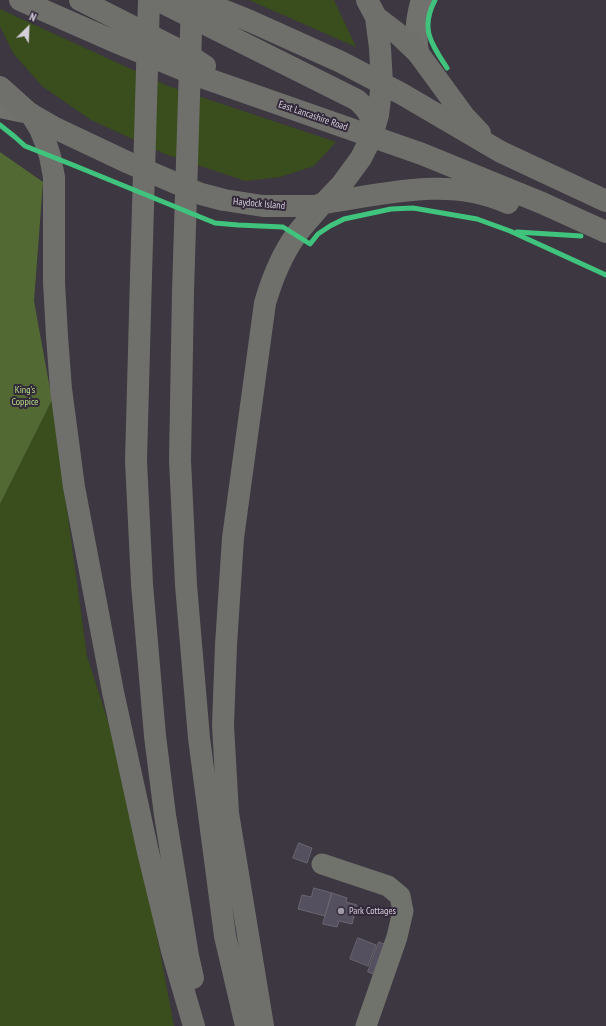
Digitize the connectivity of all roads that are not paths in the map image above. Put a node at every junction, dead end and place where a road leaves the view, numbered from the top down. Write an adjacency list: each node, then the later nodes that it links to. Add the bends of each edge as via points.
1 (20, 0): 12 (highway, East Lancashire Road, via 111,40)
2 (80, 0): 12 (highway, via 185,53)
3 (149, 0): 23 (highway, bridge, via 136,461 143,592 155,736 165,816 188,956)
4 (157, 0): 15 (highway, via 357,100 372,119)
5 (192, 0): 24 (highway, bridge, via 180,460 186,585 199,738 224,929)
6 (198, 0): 10 (highway, via 250,21)
7 (422, 0): 9 (main road, via 415,37)
8 (375, 8): 9 (highway); 10 (highway)
9 (418, 53): 16 (highway, via 464,116)
10 (382, 83): 15 (highway, via 378,115); 16 (highway)
11 (0, 87): 14 (highway, Haydock Island)
12 (247, 94): 15 (highway, East Lancashire Road)
13 (0, 107): 14 (main road)
14 (30, 114): 18 (highway, Haydock Island, via 83,142 209,196 263,206); 22 (highway, via 46,144 54,177 56,321 61,389 74,487 113,692 145,837 172,951)
15 (372, 136): 18 (highway, via 358,163); 19 (highway, East Lancashire Road, via 477,176)
16 (501, 152): 17 (highway)
17 (606, 201)
18 (323, 204): 20 (highway, Haydock Island, via 429,188 474,192 500,199); 25 (highway, via 296,235 287,250 273,278 265,303 233,545 223,725 228,806)
19 (606, 232)
20 (606, 247)
21 (322, 864): 26 (lane, via 388,886 400,896 403,911 397,937)
22 (194, 1026)
23 (204, 1026)
24 (246, 1026)
25 (263, 1026)
26 (366, 1026)

